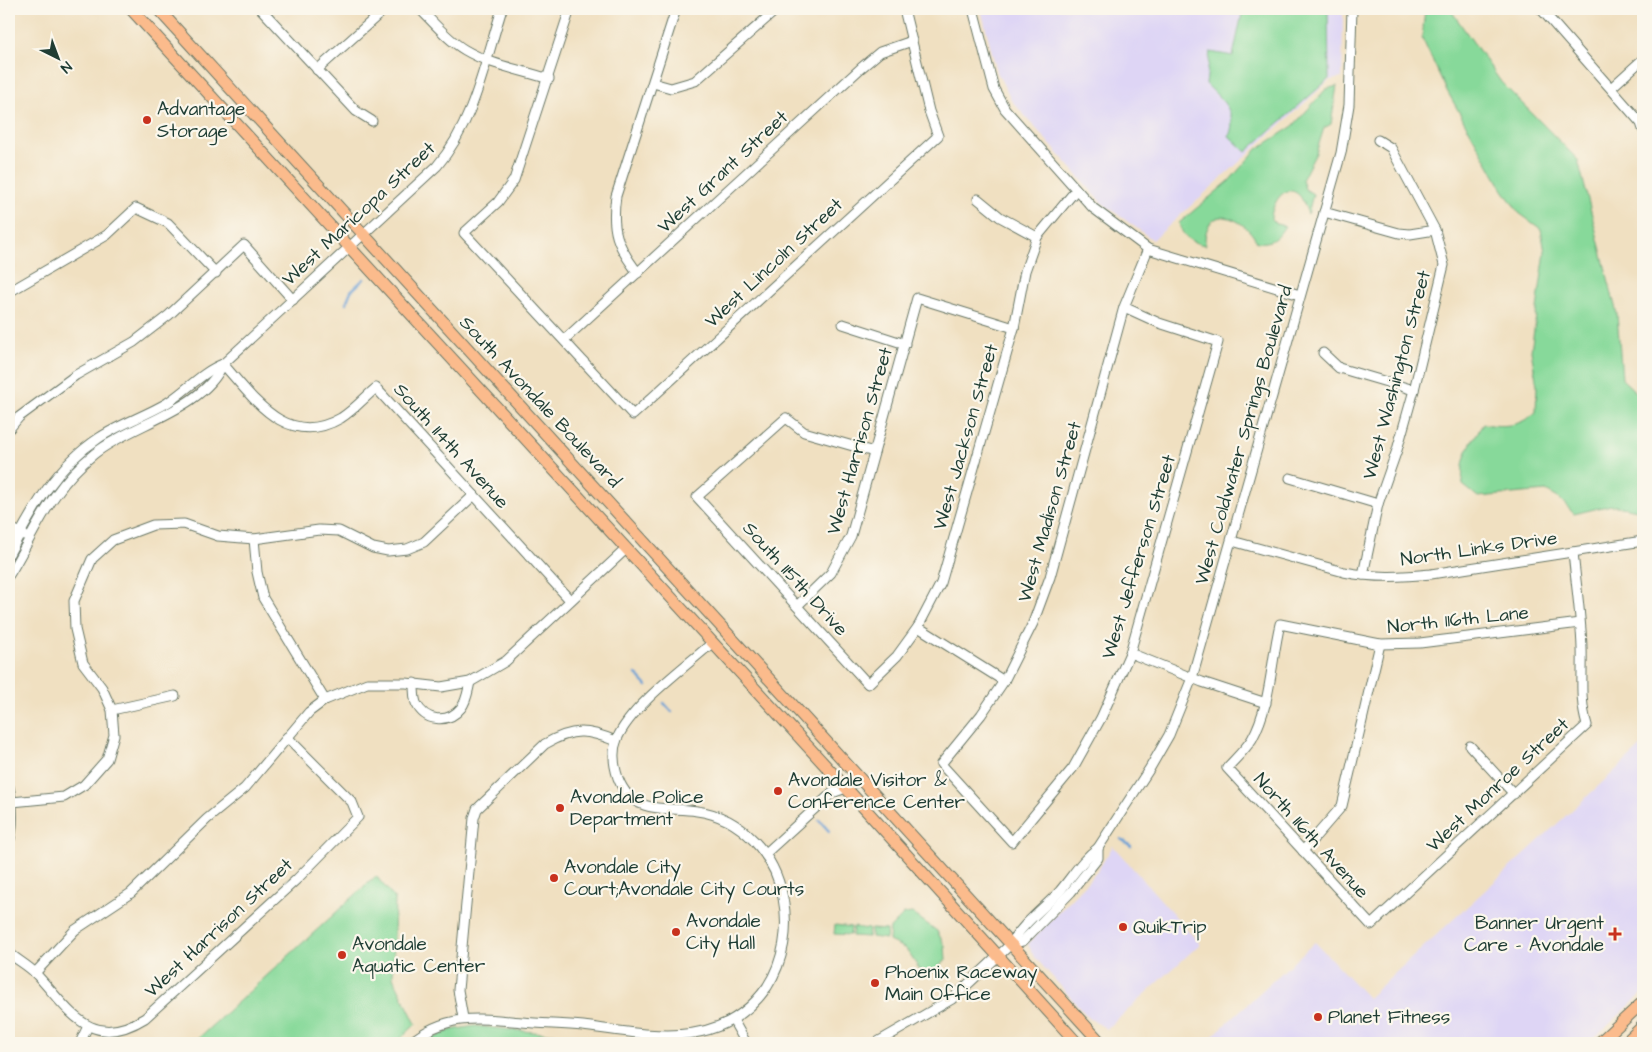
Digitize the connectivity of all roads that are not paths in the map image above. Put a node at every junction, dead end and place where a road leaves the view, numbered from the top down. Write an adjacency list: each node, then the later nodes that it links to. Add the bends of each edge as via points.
1 (131, 9): 30 (main road, South Avondale Boulevard)
2 (158, 9): 28 (main road, South Avondale Boulevard)
3 (261, 9): 17 (street)
4 (385, 9): 17 (street)
5 (420, 9): 15 (street, via 446,36 465,50)
6 (502, 9): 15 (street, West Maricopa Street)
7 (570, 9): 18 (street)
8 (676, 9): 19 (street)
9 (777, 9): 19 (street, via 695,82 671,88)
10 (904, 9): 14 (street)
11 (973, 9): 24 (street, via 997,95 1015,122)
12 (1352, 9): 26 (street, West Coldwater Springs Boulevard, via 1349,105 1341,153)
13 (1544, 10): 20 (street)
14 (912, 41): 33 (street, West Grant Street, via 880,52 861,68); 40 (street, West Lincoln Street, via 938,136 633,415)
15 (486, 59): 18 (street); 28 (street, West Maricopa Street, via 464,124 448,154)
16 (1643, 59): 20 (street)
17 (317, 70): 21 (street, via 356,111)
18 (549, 79): 40 (street, via 514,180 498,202 464,233)
19 (653, 83): 33 (street, via 616,196 613,217 621,252)
20 (1611, 88): 22 (street)
21 (372, 121)
22 (1642, 126)
23 (1378, 140): 27 (street, West Washington Street, via 1391,148)
24 (1076, 190): 29 (street, West Jackson Street); 31 (street, via 1113,225)
25 (978, 199): 29 (street, via 1000,217)
26 (1324, 212): 27 (street, via 1399,233); 35 (street, West Coldwater Springs Boulevard)
27 (1435, 230): 44 (street, West Washington Street, via 1444,265)
28 (362, 235): 30 (street, West Maricopa Street); 64 (main road, South Avondale Boulevard)
29 (1037, 237): 39 (street, West Jackson Street, via 1025,271)
30 (350, 247): 36 (street, West Maricopa Street); 55 (main road, South Avondale Boulevard)
31 (1148, 249): 35 (street); 37 (street, West Madison Street)
32 (216, 272): 34 (street, via 168,224 136,208 107,235); 36 (street, via 244,245); 45 (street, via 134,342 76,374)
33 (638, 273): 40 (street, West Grant Street)
34 (9, 292)
35 (1300, 295): 53 (street, West Coldwater Springs Boulevard)
36 (293, 300): 43 (street, West Maricopa Street)
37 (1124, 307): 67 (street, West Jefferson Street, via 1159,323 1218,342); 69 (street, West Madison Street, via 1050,577 1033,623)
38 (843, 324): 41 (street)
39 (1014, 328): 41 (street, West Harrison Street, via 917,298); 63 (street, West Jackson Street, via 941,583)
40 (564, 340)
41 (905, 344): 46 (street, West Harrison Street)
42 (1323, 353): 44 (street, via 1339,368)
43 (223, 364): 48 (street, South 114th Avenue, via 266,412 289,426 312,429 341,418 376,388); 51 (street, West Maricopa Street, via 218,375 182,405 128,431 94,454 58,490)
44 (1414, 390): 49 (street, West Washington Street)
45 (9, 429)
46 (874, 452): 61 (street, West Harrison Street, via 851,536 841,558 831,573); 61 (street, South 115th Drive, via 804,432 786,418 697,497)
47 (1290, 478): 49 (street)
48 (474, 495): 52 (street, via 424,542 407,549 388,551 373,548 339,532 329,531); 60 (street, South 114th Avenue)
49 (1378, 504): 59 (street, West Washington Street)
50 (9, 527): 51 (street)
51 (24, 536): 57 (street, West Maricopa Street); 58 (street, West Maricopa Street)
52 (254, 539): 74 (street, via 263,598); 76 (street, via 218,536 184,524 153,525 112,540 92,559 74,601 75,629 83,663 102,688)
53 (1232, 541): 59 (street, North Links Drive); 68 (street, West Coldwater Springs Boulevard)
54 (1643, 541): 56 (street, North Links Drive)
55 (626, 549): 60 (street); 65 (main road, South Avondale Boulevard)
56 (1573, 552): 59 (street, North Links Drive, via 1431,574); 62 (street, West Monroe Street)
57 (9, 554)
58 (9, 575)
59 (1363, 576)
60 (570, 600): 70 (street, via 506,660)
61 (797, 606): 72 (street, South 115th Drive)
62 (1580, 623): 66 (street, North 116th Lane); 84 (street, West Monroe Street, via 1581,706 1587,725)
63 (918, 627): 69 (street); 72 (street, West Jackson Street, via 897,656)
64 (725, 631): 65 (main road); 81 (main road, South Avondale Boulevard)
65 (712, 643): 78 (street, via 639,708); 83 (main road, South Avondale Boulevard)
66 (1380, 644): 75 (street, North 116th Lane, via 1280,624); 87 (street, via 1342,806)
67 (1130, 653): 68 (street); 80 (street, West Jefferson Street, via 1101,718 1073,768 1012,842)
68 (1192, 678): 75 (street); 90 (street, West Coldwater Springs Boulevard, via 1169,735 1126,807 1098,848 1017,933)
69 (1004, 681): 80 (street, West Madison Street, via 981,715)
70 (470, 682): 71 (street, via 440,687); 71 (street, via 461,708 449,717 437,720 429,717 417,704)
71 (414, 683): 74 (street, via 367,683)
72 (868, 684)
73 (175, 696): 76 (street)
74 (325, 700): 77 (street)
75 (1266, 703): 87 (street, North 116th Avenue, via 1252,738 1227,768)
76 (112, 710): 85 (street, via 114,735 107,759 84,786 64,797)
77 (287, 737): 93 (street, via 245,788 207,819 131,893 75,930); 97 (street, West Harrison Street, via 352,802 358,817 297,879 145,1018 112,1033)
78 (616, 741): 88 (street, via 616,772 633,800 656,808 699,811 717,816 749,836); 95 (street, via 601,735 567,732 545,744 477,810 458,990)
79 (1470, 746): 84 (street)
80 (940, 764)
81 (860, 779): 83 (street); 90 (main road, South Avondale Boulevard)
82 (9, 787): 85 (street)
83 (846, 788): 88 (street, via 832,793); 92 (main road, South Avondale Boulevard)
84 (1514, 794): 89 (street, West Monroe Street)
85 (12, 802): 86 (street)
86 (9, 843)
87 (1303, 851): 89 (street, North 116th Avenue)
88 (766, 853): 96 (street, via 781,888 785,940 770,983 757,1000)
89 (1371, 925)
90 (1011, 944): 92 (street, West Coldwater Springs Boulevard); 105 (main road, South Avondale Boulevard)
91 (9, 953): 93 (street, West Harrison Street)
92 (997, 956): 103 (street, West Coldwater Springs Boulevard, via 952,999); 104 (main road, South Avondale Boulevard)
93 (35, 973): 97 (street, West Harrison Street, via 73,1018)
94 (1643, 1002): 99 (main road)
95 (463, 1018): 96 (street, via 680,1037 713,1031); 101 (street, via 440,1024)
96 (733, 1020): 102 (street)
97 (88, 1026): 100 (street)
98 (1643, 1026): 107 (main road)
99 (1608, 1038): 106 (main road)
100 (80, 1043)
101 (410, 1043)
102 (746, 1043)
103 (876, 1043)
104 (1076, 1043)
105 (1101, 1043)
106 (1599, 1043)
107 (1625, 1043)

